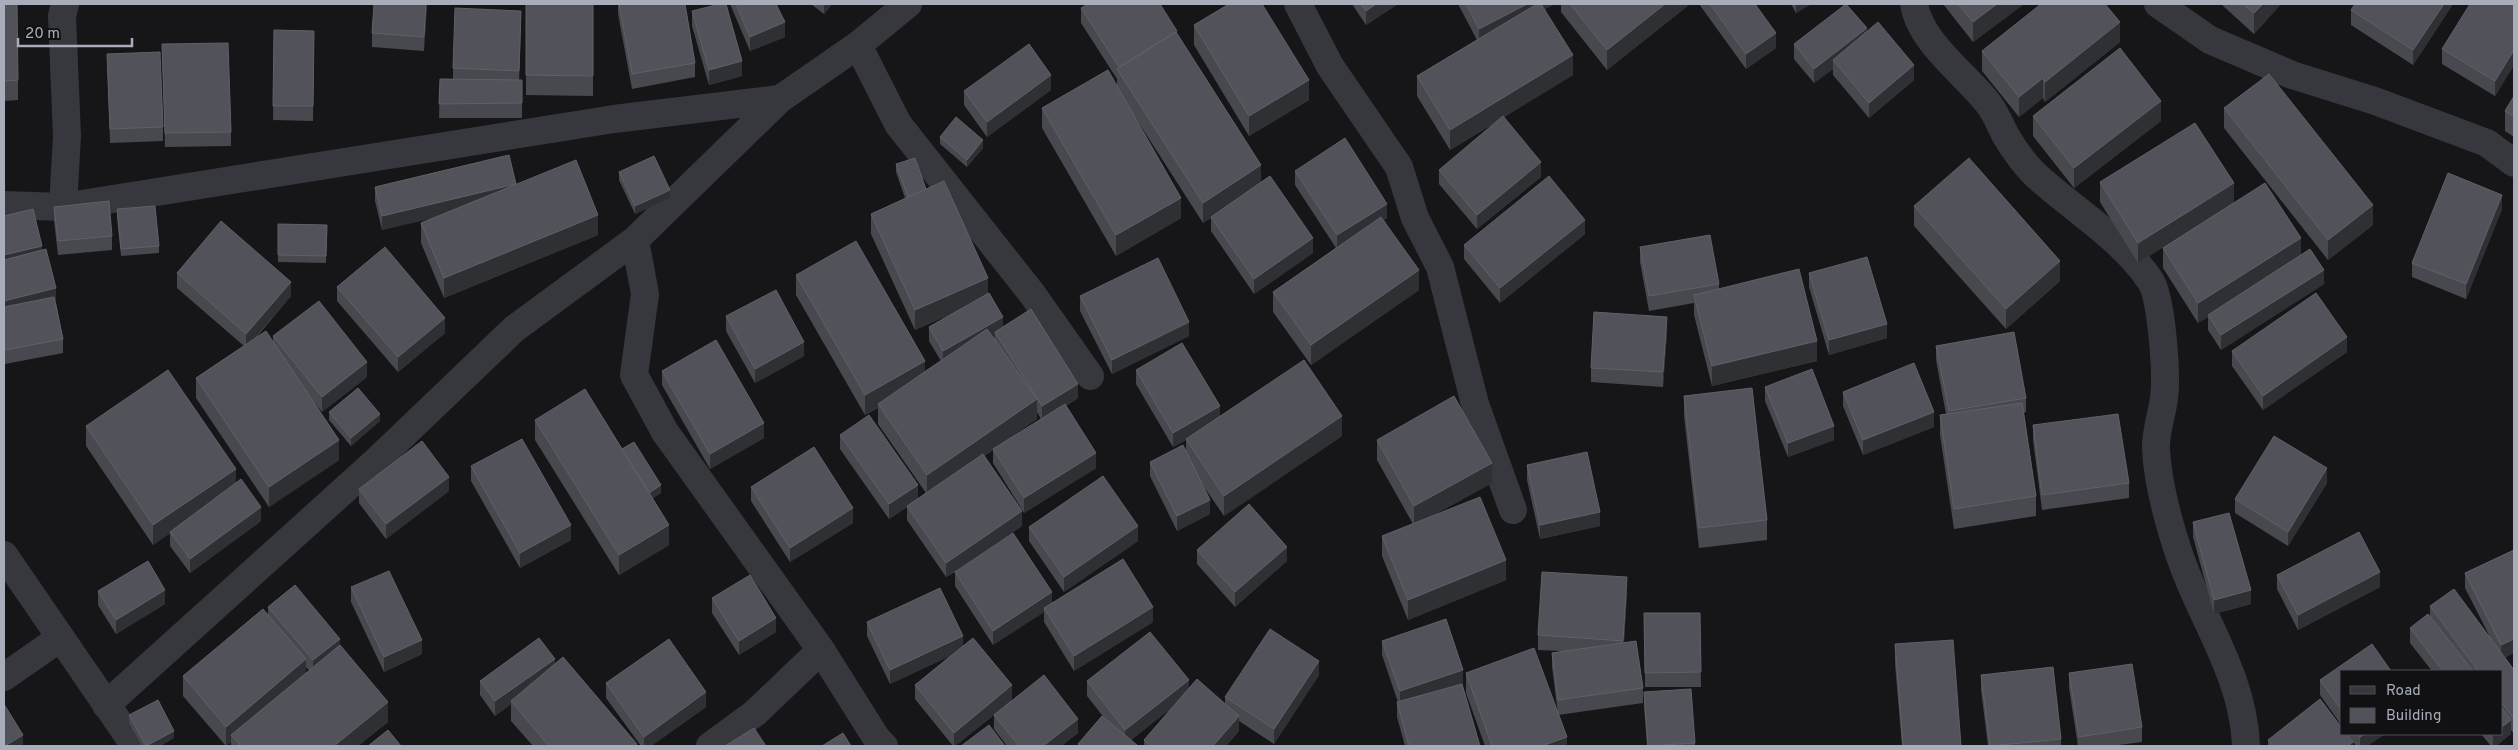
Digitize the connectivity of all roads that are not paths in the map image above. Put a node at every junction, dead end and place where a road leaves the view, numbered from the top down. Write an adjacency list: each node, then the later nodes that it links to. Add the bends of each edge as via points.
1 (65, 4): 10 (street, via 62,16 67,136)
2 (908, 4): 6 (street)
3 (1298, 4): 13 (street, via 1330,66 1399,168 1414,218 1440,267 1476,404)
4 (1914, 4): 22 (street, via 1916,15 1942,54 1989,103 2007,138 2038,178 2133,258 2152,282 2160,309 2164,396 2156,448 2166,508 2190,583 2228,665 2245,718)
5 (2158, 4): 8 (street, via 2210,40 2292,75 2375,100 2486,143)
6 (858, 45): 7 (street); 12 (street, via 898,124 1033,295)
7 (780, 99): 10 (street, via 614,119); 11 (street)
8 (2514, 163)
9 (4, 205): 10 (street)
10 (63, 207)
11 (634, 240): 16 (street, via 645,294 634,375 665,432); 18 (street, via 514,329 373,464)
12 (1090, 376)
13 (1513, 510)
14 (4, 555): 15 (street)
15 (60, 638): 17 (street); 18 (street)
16 (821, 650): 20 (street, via 755,713); 21 (street, via 876,739)
17 (4, 678)
18 (106, 705): 19 (street)
19 (135, 746)
20 (710, 746)
21 (884, 746)
22 (2246, 746)

